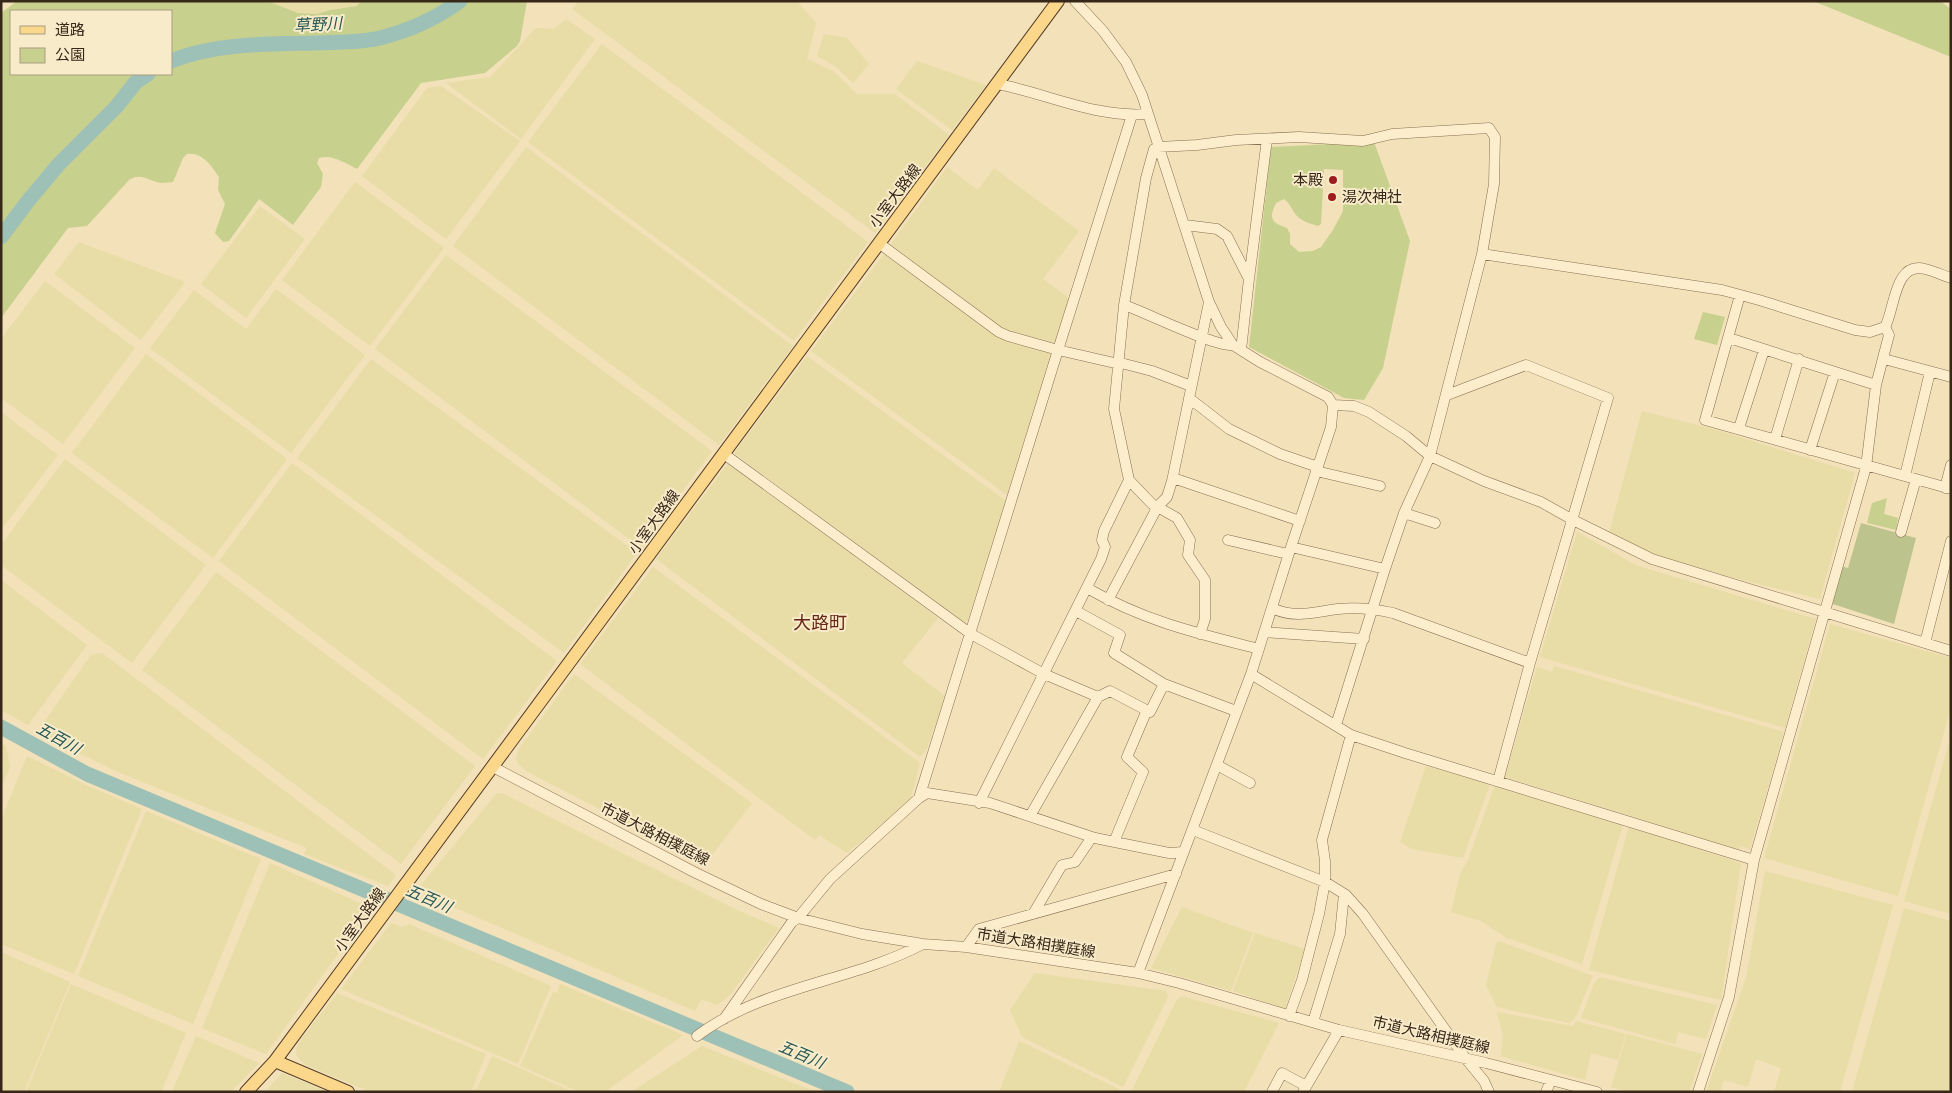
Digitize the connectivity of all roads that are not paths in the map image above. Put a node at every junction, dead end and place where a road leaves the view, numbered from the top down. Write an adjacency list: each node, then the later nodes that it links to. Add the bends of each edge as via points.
1 (1058, 1): 3 (main road, 小室大路線)
2 (1075, 1): 4 (street, via 1126,62)
3 (998, 84): 5 (street, via 1095,110); 9 (main road, 小室大路線)
4 (1147, 114): 5 (street); 7 (street)
5 (1132, 115): 20 (street)
6 (1267, 139): 7 (street); 10 (street, via 1299,137 1363,141 1392,134 1489,128 1495,137 1494,184); 12 (street)
7 (1158, 147): 8 (street); 15 (street, via 1154,149 1146,178)
8 (1185, 225): 12 (street, via 1217,229 1227,236); 14 (street)
9 (880, 244): 20 (street, via 1000,332); 36 (main road, 小室大路線)
10 (1482, 254): 13 (street); 30 (street)
11 (1951, 278): 16 (street, via 1923,268 1907,271)
12 (1250, 279): 19 (street)
13 (1740, 295): 16 (street, via 1855,330 1870,332); 18 (street)
14 (1210, 302): 17 (street); 19 (street, via 1221,327)
15 (1124, 305): 17 (street); 24 (street)
16 (1885, 327): 23 (street, via 1889,335)
17 (1201, 337): 19 (street); 29 (street)
18 (1729, 338): 21 (street); 33 (street, via 1705,420)
19 (1237, 348): 32 (street, via 1328,397)
20 (1058, 350): 24 (street); 64 (street)
21 (1764, 350): 22 (street); 33 (street)
22 (1799, 359): 25 (street); 34 (street)
23 (1884, 359): 26 (street); 28 (street)
24 (1118, 363): 29 (street, via 1152,371); 44 (street, via 1114,409)
25 (1835, 372): 28 (street); 35 (street)
26 (1930, 372): 27 (street); 41 (street)
27 (1951, 377)
28 (1876, 385): 39 (street)
29 (1191, 386): 31 (street)
30 (1447, 396): 37 (street); 49 (street, via 1526,365 1608,398)
31 (1189, 398): 40 (street, via 1229,428); 42 (street)
32 (1333, 405): 37 (street, via 1354,406 1369,412); 40 (street, via 1332,427)
33 (1739, 428): 34 (street)
34 (1775, 439): 35 (street)
35 (1810, 450): 39 (street)
36 (724, 454): 64 (street); 80 (main road, 小室大路線)
37 (1430, 456): 48 (street); 49 (street, via 1541,502)
38 (1951, 465): 46 (street)
39 (1866, 467): 41 (street); 62 (street)
40 (1317, 469): 45 (street); 50 (street)
41 (1905, 476): 43 (street)
42 (1173, 478): 47 (street, via 1167,497); 50 (street)
43 (1916, 479): 46 (street); 52 (street)
44 (1129, 480): 47 (street, via 1152,504); 57 (street, via 1104,531 1101,559)
45 (1380, 486)
46 (1948, 489)
47 (1158, 506): 58 (street); 65 (street, via 1177,518 1190,540 1188,555 1205,580 1205,619)
48 (1404, 513): 51 (street); 56 (street)
49 (1573, 520): 62 (street, via 1652,559); 70 (street)
50 (1300, 521): 55 (street)
51 (1435, 523)
52 (1901, 532)
53 (1228, 540): 55 (street)
54 (1951, 541): 67 (street)
55 (1290, 551): 56 (street); 59 (street)
56 (1384, 569): 60 (street)
57 (1087, 588): 58 (street); 61 (street)
58 (1108, 600): 65 (street, via 1173,627)
59 (1272, 608): 60 (street, via 1282,613 1304,614); 63 (street)
60 (1374, 608): 66 (street); 70 (street)
61 (1076, 611): 71 (street); 73 (street, via 1120,635 1114,653)
62 (1824, 612): 67 (street); 90 (street)
63 (1264, 632): 66 (street); 68 (street)
64 (971, 634): 71 (street); 83 (street)
65 (1200, 634): 68 (street)
66 (1364, 639): 77 (street)
67 (1925, 643): 69 (street)
68 (1259, 649): 72 (street)
69 (1951, 651)
70 (1530, 663): 81 (street)
71 (1044, 674): 74 (street); 84 (street)
72 (1251, 674): 76 (street); 77 (street)
73 (1164, 684): 75 (street, via 1150,712); 76 (street)
74 (1098, 697): 75 (street, via 1110,691); 85 (street)
75 (1147, 710): 88 (street, via 1127,757 1143,772)
76 (1236, 712): 79 (street)
77 (1336, 725): 78 (street)
78 (1351, 735): 81 (street); 92 (street, via 1322,840)
79 (1217, 765): 82 (street); 86 (street)
80 (493, 768): 95 (street, 市道大路相撲庭線, via 696,872); 105 (main road, 小室大路線)
81 (1498, 781): 90 (street)
82 (1250, 782)
83 (919, 798): 84 (street, via 928,793); 95 (street, via 830,879)
84 (979, 803): 85 (street, via 990,803)
85 (1030, 816): 87 (street)
86 (1193, 830): 89 (street); 92 (street)
87 (1092, 837): 88 (street); 94 (street, via 1075,862 1062,865)
88 (1114, 842): 89 (street)
89 (1183, 852): 91 (street)
90 (1754, 860): 114 (street, via 1729,997)
91 (1176, 874): 94 (street); 98 (street)
92 (1325, 882): 93 (street); 99 (street, via 1302,980)
93 (1344, 894): 101 (street, via 1340,934); 104 (street, via 1363,914)
94 (1033, 914): 97 (street, via 979,929)
95 (798, 918): 96 (street, 市道大路相撲庭線, via 862,934); 100 (street)
96 (923, 944): 97 (street, 市道大路相撲庭線); 100 (street, via 900,955 764,999)
97 (966, 946): 98 (street, 市道大路相撲庭線)
98 (1138, 974): 99 (street, 市道大路相撲庭線)
99 (1288, 1016): 101 (street, 市道大路相撲庭線)
100 (724, 1019): 103 (street)
101 (1313, 1022): 102 (street, 市道大路相撲庭線)
102 (1339, 1030): 104 (street, 市道大路相撲庭線); 107 (street)
103 (697, 1036)
104 (1466, 1059): 106 (street, 市道大路相撲庭線); 111 (street)
105 (275, 1061): 108 (main road, 小室大路線); 109 (main road)
106 (1551, 1080): 112 (street); 113 (street, 市道大路相撲庭線)
107 (1305, 1089): 110 (street, via 1282,1072)
108 (246, 1092)
109 (348, 1092)
110 (1272, 1092)
111 (1489, 1092)
112 (1546, 1092)
113 (1598, 1092)
114 (1698, 1092)

